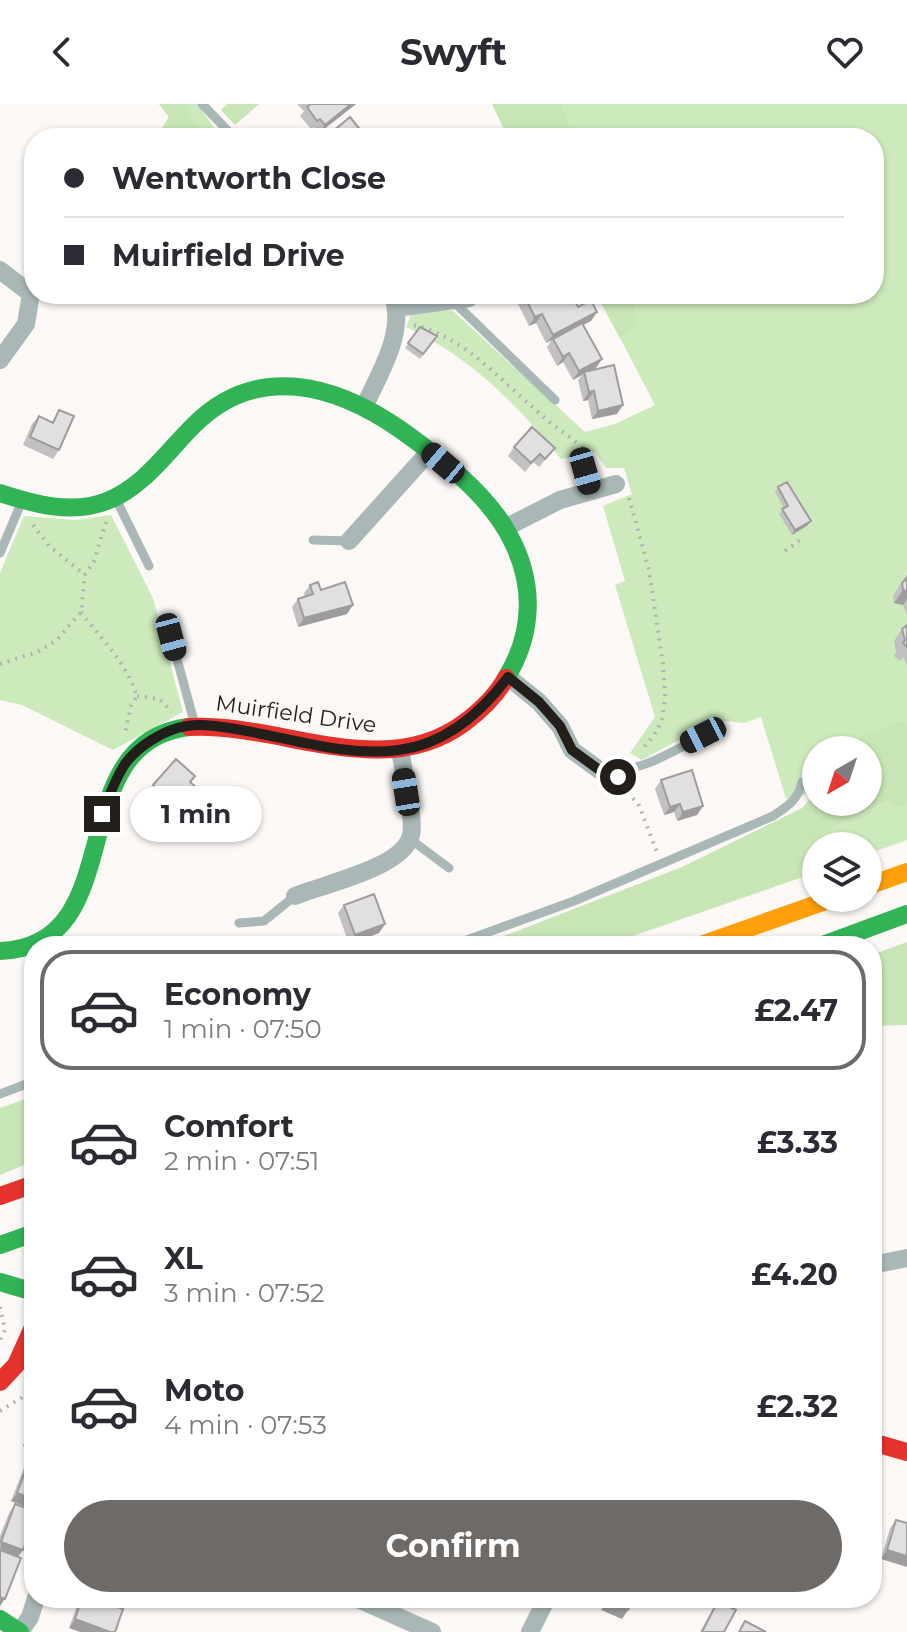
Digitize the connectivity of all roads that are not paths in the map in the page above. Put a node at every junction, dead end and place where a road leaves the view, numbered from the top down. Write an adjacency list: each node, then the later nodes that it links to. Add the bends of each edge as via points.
1 (202, 104): 2 (lane)
2 (225, 128)
3 (0, 270): 4 (street)
4 (24, 287)
5 (31, 304): 9 (street, via 26,324)
6 (421, 304): 8 (street)
7 (466, 304): 10 (lane)
8 (395, 308): 11 (street, via 390,350)
9 (0, 360)
10 (555, 400)
11 (364, 407): 12 (main road, Muirfield Drive); 17 (main road, Muirfield Drive, via 310,387 253,390 203,416 144,477)
12 (429, 452): 19 (main road, Muirfield Drive, via 490,507); 21 (street)
13 (588, 464): 15 (street)
14 (616, 484): 15 (street)
15 (590, 490): 19 (street)
16 (0, 493): 18 (main road, Muirfield Drive)
17 (109, 499): 18 (main road, Muirfield Drive, via 85,507); 23 (lane)
18 (26, 502): 22 (lane)
19 (505, 528): 25 (main road, Muirfield Drive, via 530,589 527,629)
20 (313, 540): 21 (lane)
21 (349, 541)
22 (0, 553)
23 (149, 566)
24 (171, 637): 26 (lane)
25 (508, 677): 28 (main road, Muirfield Drive, via 453,731); 29 (street, via 539,702 572,750 613,780)
26 (189, 726): 28 (main road, Muirfield Drive, via 357,750); 39 (main road, Muirfield Drive, via 148,744 126,763 102,814 80,897)
27 (722, 730): 29 (lane)
28 (400, 750): 31 (street)
29 (621, 773)
30 (802, 782): 40 (lane, via 798,796 773,816)
31 (410, 839): 32 (lane); 35 (street, via 390,860 317,878)
32 (449, 868)
33 (907, 872): 34 (main road)
34 (882, 881)
35 (295, 896): 38 (lane, via 264,921)
36 (802, 909): 41 (main road)
37 (907, 914): 42 (main road)
38 (239, 923)
39 (47, 936)
40 (478, 936)
41 (726, 936)
42 (847, 936)
43 (24, 949): 44 (main road, Muirfield Drive)
44 (0, 951)
45 (24, 1085): 46 (lane)
46 (0, 1094)
47 (24, 1188): 48 (main road)
48 (0, 1196)
49 (24, 1237): 51 (main road)
50 (907, 1238): 52 (street)
51 (0, 1245)
52 (907, 1256): 53 (street)
53 (882, 1262)
54 (3, 1283): 55 (main road)
55 (24, 1289)
56 (24, 1347): 57 (main road)
57 (0, 1382)
58 (882, 1445): 59 (main road)
59 (907, 1452)
60 (33, 1608): 63 (street, via 30,1617)
61 (378, 1608): 65 (street)
62 (543, 1608): 64 (street)
63 (10, 1627)
64 (535, 1631)
65 (432, 1632)

